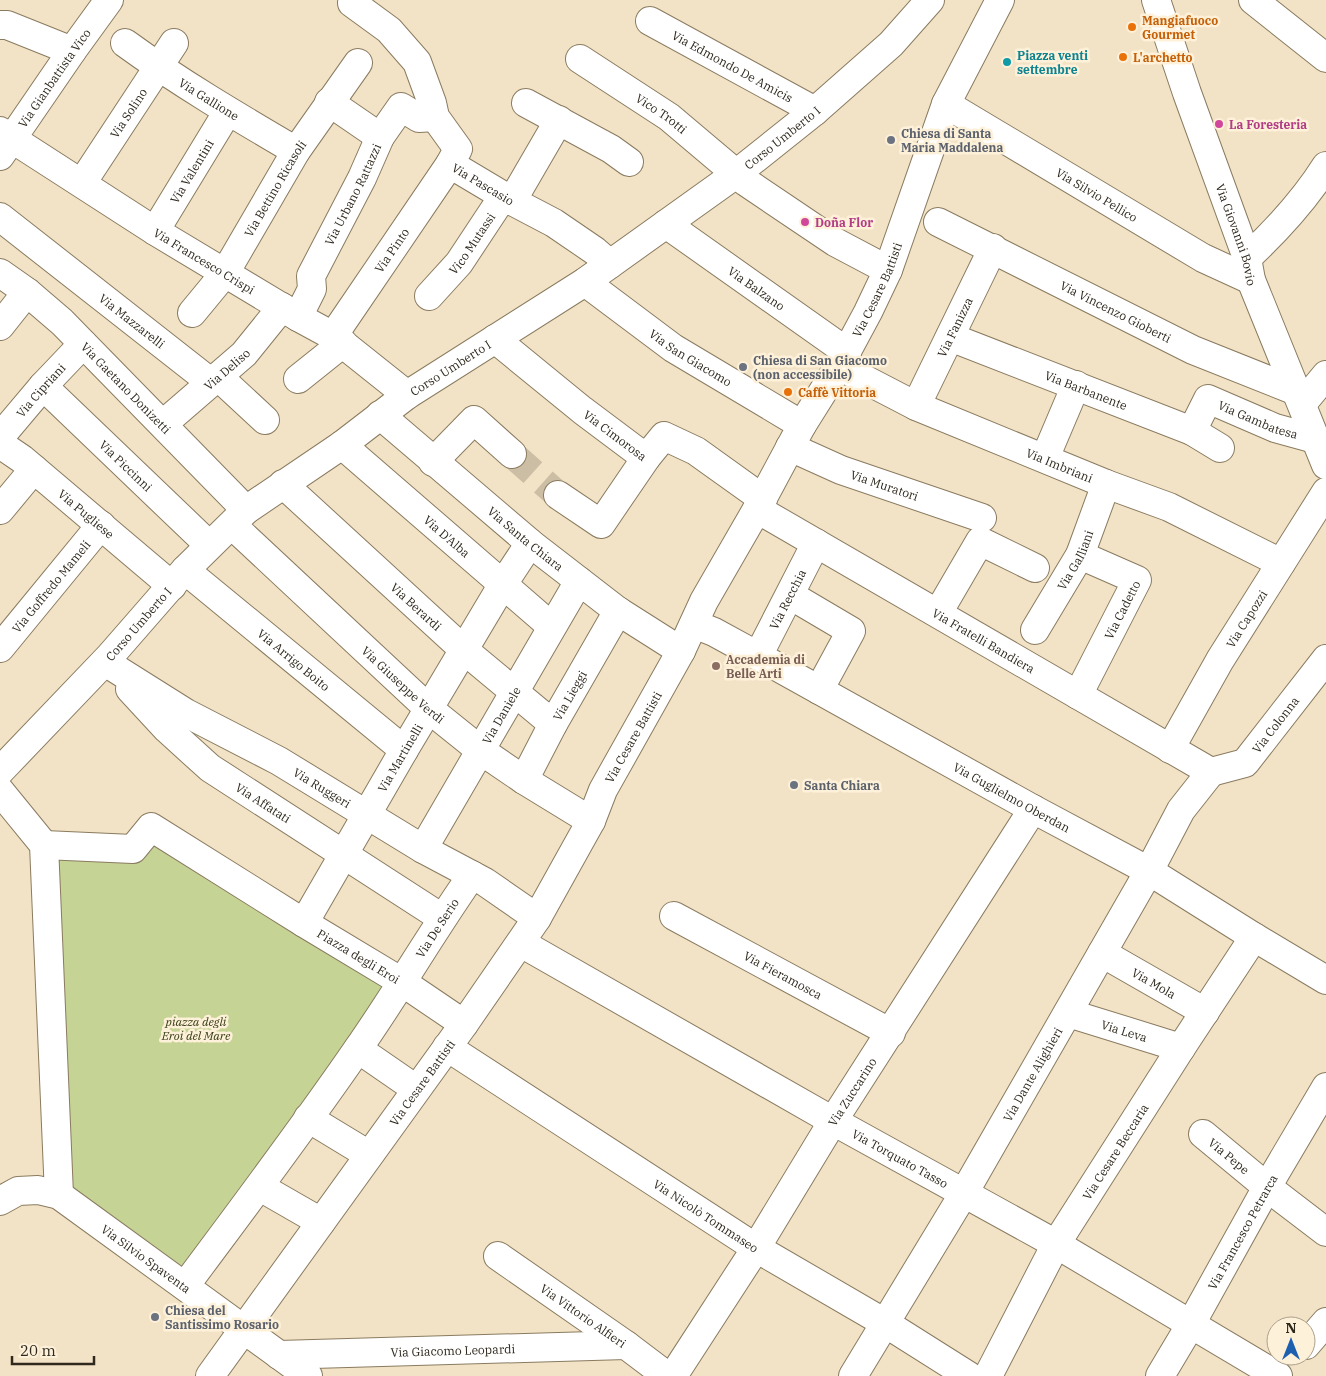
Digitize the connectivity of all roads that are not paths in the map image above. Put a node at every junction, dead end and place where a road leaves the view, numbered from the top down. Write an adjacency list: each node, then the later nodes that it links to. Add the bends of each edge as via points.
1 (110, 0): 11 (street, Via Gianbattista Vico)
2 (930, 0): 20 (street, Corso Umberto I, via 891,44)
3 (1000, 0): 18 (street)
4 (1156, 0): 38 (street, Via Giovanni Bovio)
5 (1253, 0): 12 (street)
6 (353, 2): 21 (street, Via Pascasio, via 389,30 417,62)
7 (650, 21): 20 (street, Via Edmondo De Amicis)
8 (0, 25): 11 (street)
9 (125, 43): 15 (street, Via Gallione)
10 (174, 43): 15 (street, Via Solino)
11 (72, 51): 24 (street, Via Gianbattista Vico)
12 (1326, 58)
13 (580, 59): 29 (street, Vico Trotti, via 669,117)
14 (358, 63): 16 (street, Via Bettino Ricasoli)
15 (158, 67): 19 (street, Via Gallione); 30 (street, Via Solino)
16 (329, 102): 23 (street); 25 (street, Via Bettino Ricasoli)
17 (526, 103): 22 (street)
18 (946, 104): 32 (street, Via Cesare Battisti); 38 (street, Via Silvio Pellico, via 1203,258)
19 (228, 111): 25 (street, Via Gallione); 35 (street, Via Valentini)
20 (815, 111): 29 (street, Corso Umberto I)
21 (435, 117): 23 (street, Via Urbano Rattazzi, via 418,118 401,108); 27 (street, Via Pascasio, via 458,149)
22 (560, 120): 26 (street); 31 (street)
23 (380, 137): 45 (street, Via Urbano Rattazzi, via 311,276 312,289)
24 (4, 141): 30 (street, Via Francesco Crispi)
25 (296, 151): 41 (street, Via Bettino Ricasoli)
26 (628, 162)
27 (450, 164): 31 (street, Via Pascasio); 50 (street, Via Pinto)
28 (1326, 166): 38 (street)
29 (736, 174): 34 (street, Corso Umberto I); 39 (street, Vico Trotti, via 835,242)
30 (82, 183): 35 (street, Via Francesco Crispi)
31 (512, 202): 37 (street, Via Pascasio, via 554,223); 44 (street, Vico Mutassi, via 500,202 460,263)
32 (922, 214): 36 (street, Via Vincenzo Gioberti); 39 (street, Via Cesare Battisti)
33 (0, 217): 54 (street, Via Mazzarelli, via 204,377)
34 (666, 224): 37 (street, Corso Umberto I); 52 (street, Via Balzano)
35 (155, 231): 41 (street, Via Francesco Crispi)
36 (993, 248): 48 (street, Via Fanizza); 59 (street, Via Vincenzo Gioberti, via 1193,350)
37 (610, 264): 42 (street, Corso Umberto I)
38 (1249, 269): 59 (street, Via Giovanni Bovio)
39 (888, 270): 52 (street, Via Cesare Battisti)
40 (0, 272): 43 (street, Via Gaetano Donizetti)
41 (225, 273): 45 (street, Via Francesco Crispi); 46 (street, Via Bettino Ricasoli)
42 (585, 282): 49 (street, Corso Umberto I); 65 (street, Via San Giacomo)
43 (27, 292): 47 (street); 51 (street, Via Gaetano Donizetti)
44 (429, 296)
45 (290, 312): 50 (street, Via Francesco Crispi); 54 (street, Via Deliso)
46 (192, 313)
47 (0, 326)
48 (950, 337): 56 (street, Via Barbanente); 60 (street, Via Fanizza)
49 (494, 339): 58 (street, Corso Umberto I); 72 (street, Via Cimorosa)
50 (338, 340): 55 (street, Via Pinto); 58 (street, Via Francesco Crispi)
51 (83, 344): 57 (street, Via Cipriani); 63 (street, Via Gaetano Donizetti)
52 (843, 359): 60 (street, Via Imbriani); 65 (street, Via Cesare Battisti)
53 (1326, 374): 59 (street)
54 (214, 379): 62 (street, Via Mazzarelli, via 224,382); 63 (street, Via Deliso)
55 (298, 379)
56 (1076, 385): 64 (street, Via Barbanente); 73 (street)
57 (43, 386): 66 (street, Via Cipriani); 88 (street, Via Piccinni)
58 (407, 395): 61 (street, Corso Umberto I)
59 (1299, 397): 67 (street, Via Giovanni Bovio)
60 (916, 406): 73 (street, Via Imbriani)
61 (380, 415): 69 (street, Corso Umberto I); 74 (street, Via Santa Chiara)
62 (266, 420)
63 (163, 424): 83 (street, Via Gaetano Donizetti)
64 (1192, 431): 67 (street, Via Gambatesa, via 1208,399 1274,428); 70 (street, Via Barbanente)
65 (796, 436): 81 (street, Via Cesare Battisti); 84 (street, Via Muratori, via 841,470)
66 (0, 437)
67 (1316, 439): 75 (street, Via Giovanni Bovio)
68 (0, 444): 76 (street, Via Pugliese)
69 (342, 445): 77 (street, Corso Umberto I); 94 (street, Via D'Alba)
70 (1220, 448)
71 (512, 454): 74 (street, via 474,420)
72 (646, 458): 80 (street, via 601,524); 81 (street, Via Cimorosa, via 664,436 696,450)
73 (1045, 458): 78 (street, Via Imbriani)
74 (433, 462): 86 (street, Via Santa Chiara)
75 (1326, 465)
76 (34, 469): 82 (street); 85 (street, Via Pugliese)
77 (283, 484): 83 (street, Corso Umberto I); 102 (street, Via Berardi)
78 (1106, 484): 89 (street, Via Galliani); 90 (street, Via Imbriani, via 1169,507)
79 (1326, 492): 90 (street, Via Capozzi)
80 (558, 496)
81 (760, 504): 87 (street, Via Fratelli Bandiera); 98 (street, Via Cesare Battisti)
82 (0, 510)
83 (239, 517): 88 (street, Corso Umberto I); 110 (street, Via Giuseppe Verdi)
84 (982, 518)
85 (101, 525): 92 (street, Via Pugliese); 101 (street, Via Goffredo Mameli)
86 (530, 543): 93 (street, Via Santa Chiara); 94 (street, Via Martinelli)
87 (816, 543): 95 (street, Via Recchia); 97 (street, Via Fratelli Bandiera)
88 (209, 545): 92 (street, Corso Umberto I)
89 (1080, 555): 100 (street, Via Galliani); 109 (street, Via Cadetto, via 1137,580)
90 (1281, 563): 112 (street, Via Capozzi, via 1220,660)
91 (1035, 568): 97 (street, via 980,541)
92 (179, 578): 106 (street, Corso Umberto I); 113 (street, Via Arrigo Boito)
93 (579, 581): 96 (street, Via Santa Chiara); 99 (street, Via Daniele)
94 (503, 584): 99 (street, Via D'Alba); 102 (street, Via Martinelli)
95 (790, 595): 104 (street, Via Recchia); 107 (street, via 851,631)
96 (618, 612): 103 (street, Via Santa Chiara); 111 (street, Via Lieggi)
97 (938, 613): 109 (street, Via Fratelli Bandiera)
98 (694, 624): 103 (street, Via Cesare Battisti); 104 (street, Via Guglielmo Oberdan)
99 (552, 626): 108 (street, Via Daniele)
100 (1035, 630)
101 (0, 648)
102 (464, 650): 108 (street, Via Berardi); 110 (street, Via Martinelli)
103 (681, 651): 121 (street, Via Cesare Battisti, via 602,790)
104 (758, 656): 107 (street, Via Guglielmo Oberdan)
105 (1326, 659): 116 (street, Via Colonna, via 1245,763)
106 (105, 662): 115 (street, Corso Umberto I); 120 (street, Via Ruggeri, via 186,713 279,762); 124 (street, Via Affatati, via 167,729 210,768)
107 (819, 690): 119 (street, Via Guglielmo Oberdan)
108 (514, 691): 111 (street, Via Berardi); 114 (street, Via Daniele)
109 (1078, 695): 112 (street, Via Fratelli Bandiera)
110 (429, 709): 113 (street, Via Martinelli); 114 (street, Via Giuseppe Verdi)
111 (553, 724): 117 (street, Via Lieggi)
112 (1170, 749): 116 (street, Via Fratelli Bandiera)
113 (404, 750): 120 (street, Via Martinelli)
114 (480, 750): 117 (street, Via Giuseppe Verdi); 123 (street, Via Daniele)
115 (4, 758)
116 (1211, 772): 125 (street, Via Dante Alighieri, via 1181,810)
117 (524, 780): 121 (street, Via Giuseppe Verdi)
118 (0, 791): 122 (street)
119 (1033, 809): 125 (street, Via Guglielmo Oberdan); 139 (street, Via Zuccarino)
120 (367, 816): 123 (street, Via Ruggeri); 124 (street, Via Martinelli)
121 (591, 821): 129 (street, Via Cesare Battisti)
122 (44, 845): 130 (street, Piazza degli Eroi, via 132,849 151,827); 152 (street)
123 (423, 849): 126 (street, Via Ruggeri)
124 (342, 854): 128 (street, Via Affatati); 130 (street, Via Martinelli)
125 (1149, 871): 131 (street, Via Guglielmo Oberdan); 133 (street, Via Dante Alighieri)
126 (472, 875): 128 (street, Via De Serio); 129 (street, Via Ruggeri)
127 (674, 916): 139 (street, Via Fieramosca)
128 (442, 918): 135 (street, Via De Serio)
129 (537, 918): 132 (street, Via Cesare Battisti)
130 (304, 923): 135 (street, Piazza degli Eroi)
131 (1254, 937): 134 (street, Via Guglielmo Oberdan); 136 (street, Via Cesare Beccaria)
132 (521, 943): 138 (street, Via Cesare Battisti); 146 (street, Via Torquato Tasso)
133 (1102, 953): 136 (street, Via Mola); 137 (street, Via Dante Alighieri)
134 (1326, 980)
135 (402, 982): 138 (street); 142 (street, Piazza degli Eroi)
136 (1205, 1012): 141 (street, Via Cesare Beccaria)
137 (1068, 1013): 141 (street, Via Leva); 151 (street, Via Dante Alighieri)
138 (464, 1024): 140 (street, Via Cesare Battisti)
139 (891, 1033): 146 (street, Via Zuccarino)
140 (447, 1047): 144 (street, Via Cesare Battisti); 157 (street, Via Nicolò Tommaseo)
141 (1181, 1048): 156 (street, Via Cesare Beccaria)
142 (358, 1050): 144 (street); 145 (street, Piazza degli Eroi)
143 (1326, 1087): 150 (street, Via Francesco Petrarca)
144 (416, 1089): 148 (street, Via Cesare Battisti)
145 (308, 1118): 148 (street); 149 (street, Piazza degli Eroi)
146 (833, 1122): 151 (street, Via Torquato Tasso); 157 (street, Via Zuccarino)
147 (1203, 1134): 150 (street, Via Pepe)
148 (369, 1155): 154 (street, Via Cesare Battisti)
149 (260, 1187): 154 (street); 159 (street, Piazza degli Eroi)
150 (1267, 1187): 155 (street, Via Pepe); 162 (street, Via Francesco Petrarca)
151 (964, 1193): 156 (street, Via Torquato Tasso); 161 (street, Via Dante Alighieri)
152 (59, 1195): 153 (street, Via Silvio Spaventa, via 38,1190 18,1191); 159 (street, Via Silvio Spaventa)
153 (0, 1201)
154 (321, 1222): 163 (street, Via Cesare Battisti)
155 (1326, 1232)
156 (1056, 1244): 162 (street, Via Torquato Tasso); 174 (street, Via Cesare Beccaria)
157 (756, 1248): 161 (street, Via Nicolò Tommaseo); 171 (street, Via Zuccarino)
158 (498, 1256): 165 (street, Via Vittorio Alfieri)
159 (185, 1286): 163 (street, Via Silvio Spaventa)
160 (1326, 1322): 164 (street)
161 (885, 1323): 172 (street, Via Dante Alighieri); 173 (street, Via Nicolò Tommaseo)
162 (1191, 1324): 175 (street, Via Francesco Petrarca); 176 (street, Via Torquato Tasso)
163 (243, 1329): 166 (street, Via Silvio Spaventa); 168 (street, Via Cesare Battisti)
164 (1316, 1334)
165 (626, 1345): 166 (street, Via Giacomo Leopardi); 170 (street, Via Vittorio Alfieri)
166 (279, 1355): 169 (street, Via Silvio Spaventa)
167 (1287, 1366): 176 (street)
168 (210, 1376)
169 (308, 1376)
170 (667, 1376)
171 (673, 1376)
172 (853, 1376)
173 (969, 1376)
174 (988, 1376)
175 (1160, 1376)
176 (1278, 1376)

